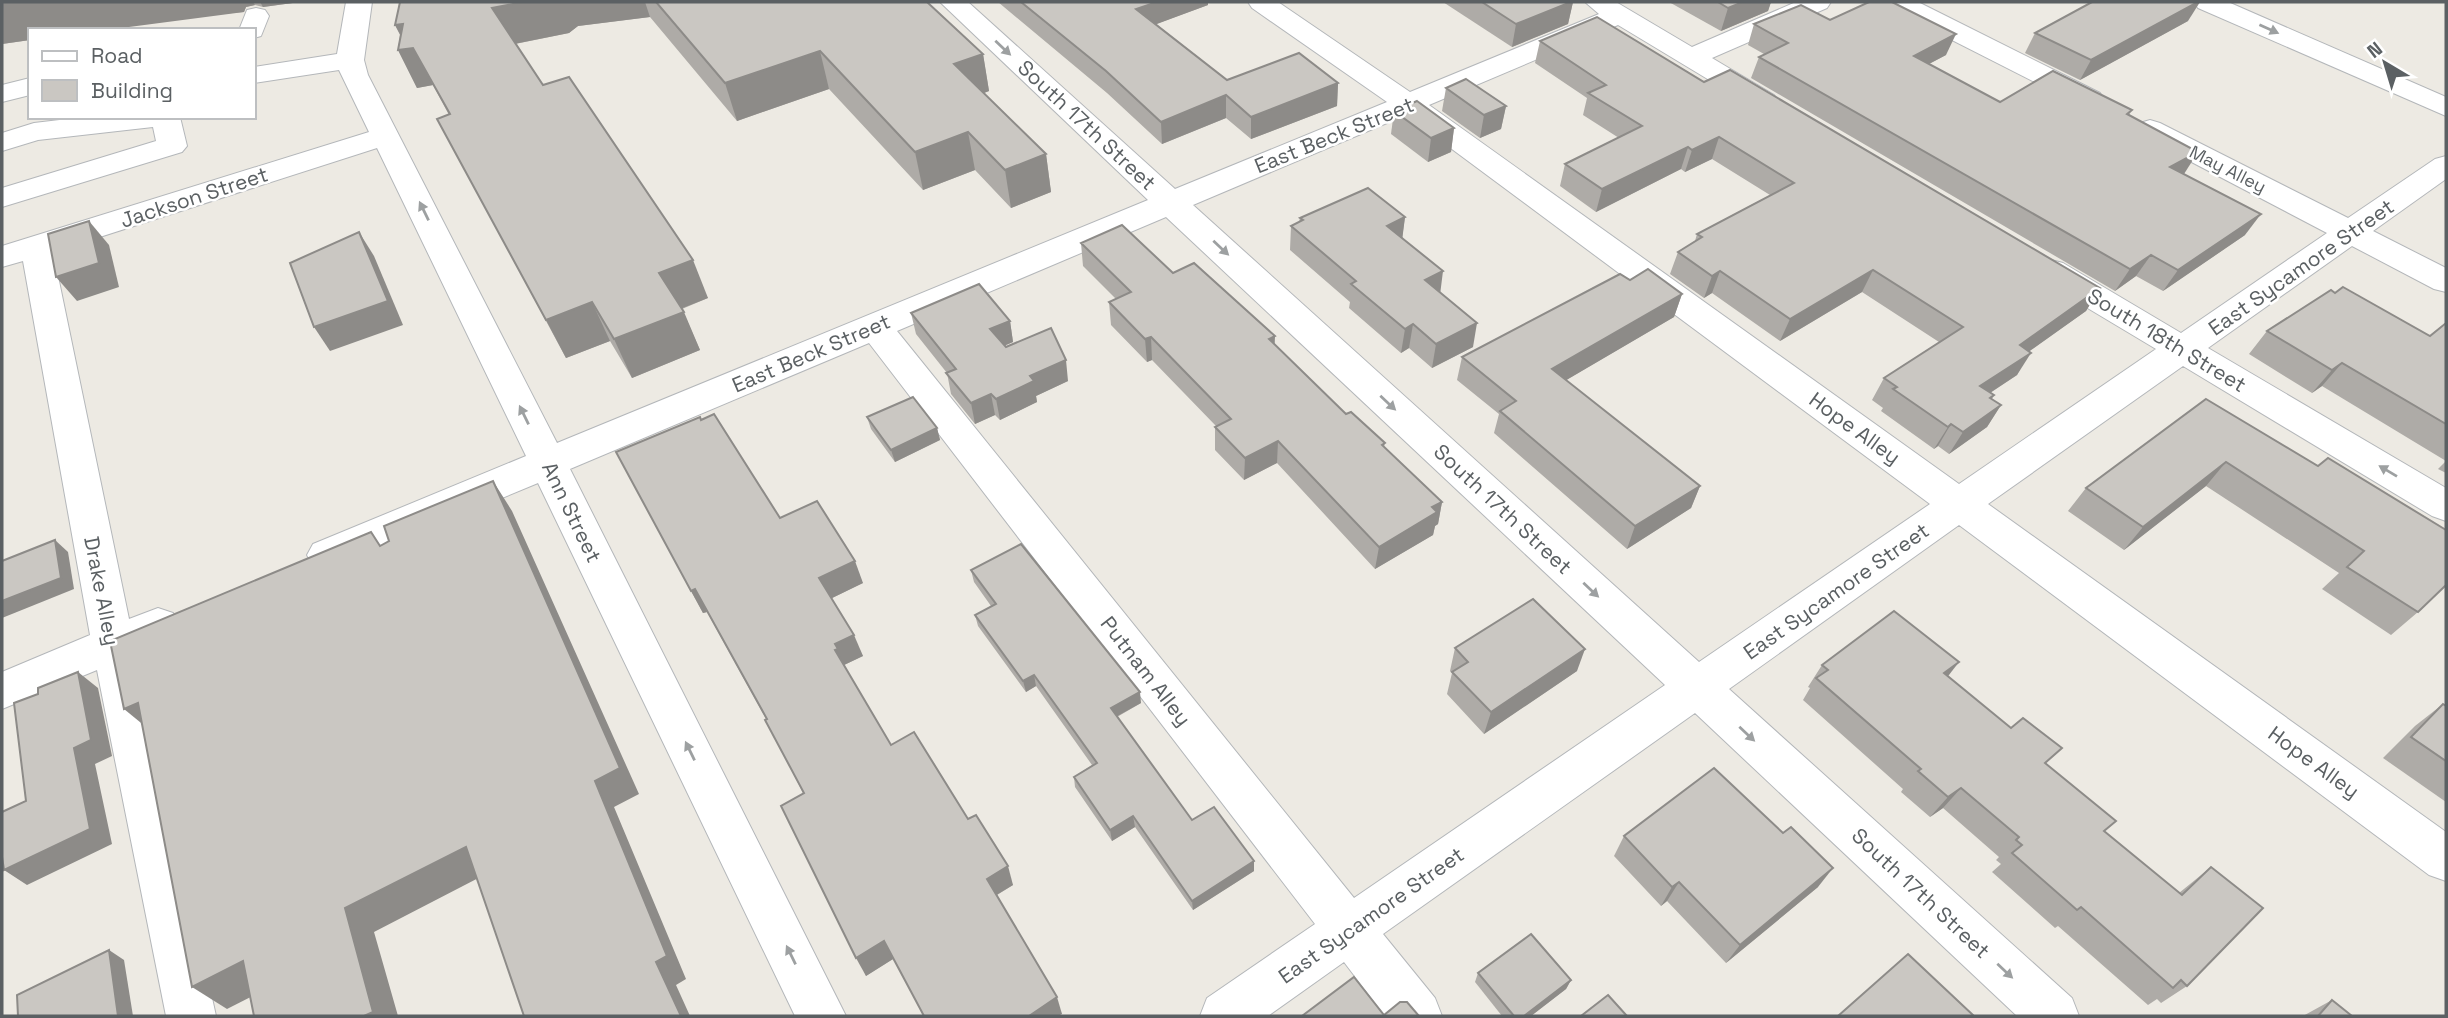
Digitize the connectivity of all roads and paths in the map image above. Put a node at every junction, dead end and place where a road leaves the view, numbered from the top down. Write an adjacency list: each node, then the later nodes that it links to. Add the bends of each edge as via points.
1 (359, 2): 9 (street)
2 (953, 2): 24 (street, South 17th Street, one-way to 24)
3 (1261, 2): 15 (street, Hope Alley)
4 (1818, 2): 8 (street)
5 (1898, 2): 25 (street, May Alley)
6 (2207, 2): 16 (street, one-way to 16)
7 (1609, 8): 8 (street); 15 (street, East Beck Street)
8 (1691, 57): 17 (street)
9 (350, 60): 12 (street); 20 (street, Ann Street)
10 (28, 66): 11 (street)
11 (2, 71)
12 (256, 75)
13 (28, 86): 14 (street)
14 (2, 93)
15 (1409, 104): 24 (street, East Beck Street); 32 (street, Hope Alley)
16 (2446, 107)
17 (1787, 114)
18 (146, 119): 21 (street, via 34,132)
19 (164, 119): 23 (street, via 172,146)
20 (386, 136): 26 (street, Jackson Street); 31 (street, Ann Street, one-way to 20)
21 (2, 142)
22 (2446, 165): 25 (street, East Sycamore Street)
23 (2, 198)
24 (1171, 202): 29 (street, East Beck Street); 37 (street, South 17th Street, one-way to 37)
25 (2351, 232): 28 (street, May Alley); 30 (street, East Sycamore Street)
26 (19, 252): 36 (street, Drake Alley)
27 (2027, 257): 30 (street, South 18th Street)
28 (2446, 281)
29 (874, 326): 31 (street, East Beck Street); 40 (street, Putnam Alley)
30 (2182, 349): 32 (street, East Sycamore Street); 33 (street, South 18th Street, one-way to 30)
31 (548, 462): 34 (street, East Beck Street); 42 (street, Ann Street, one-way to 31)
32 (1960, 504): 37 (street, East Sycamore Street); 39 (street, Hope Alley)
33 (2446, 506)
34 (300, 566)
35 (188, 613): 36 (street)
36 (113, 644): 38 (street); 41 (street, Drake Alley)
37 (1697, 688): 40 (street, East Sycamore Street); 45 (street, South 17th Street, one-way to 45)
38 (2, 691)
39 (2446, 859)
40 (1349, 930): 43 (street, East Sycamore Street); 44 (street, Putnam Alley)
41 (191, 1016)
42 (821, 1016)
43 (1225, 1016)
44 (1417, 1016)
45 (2054, 1016)

